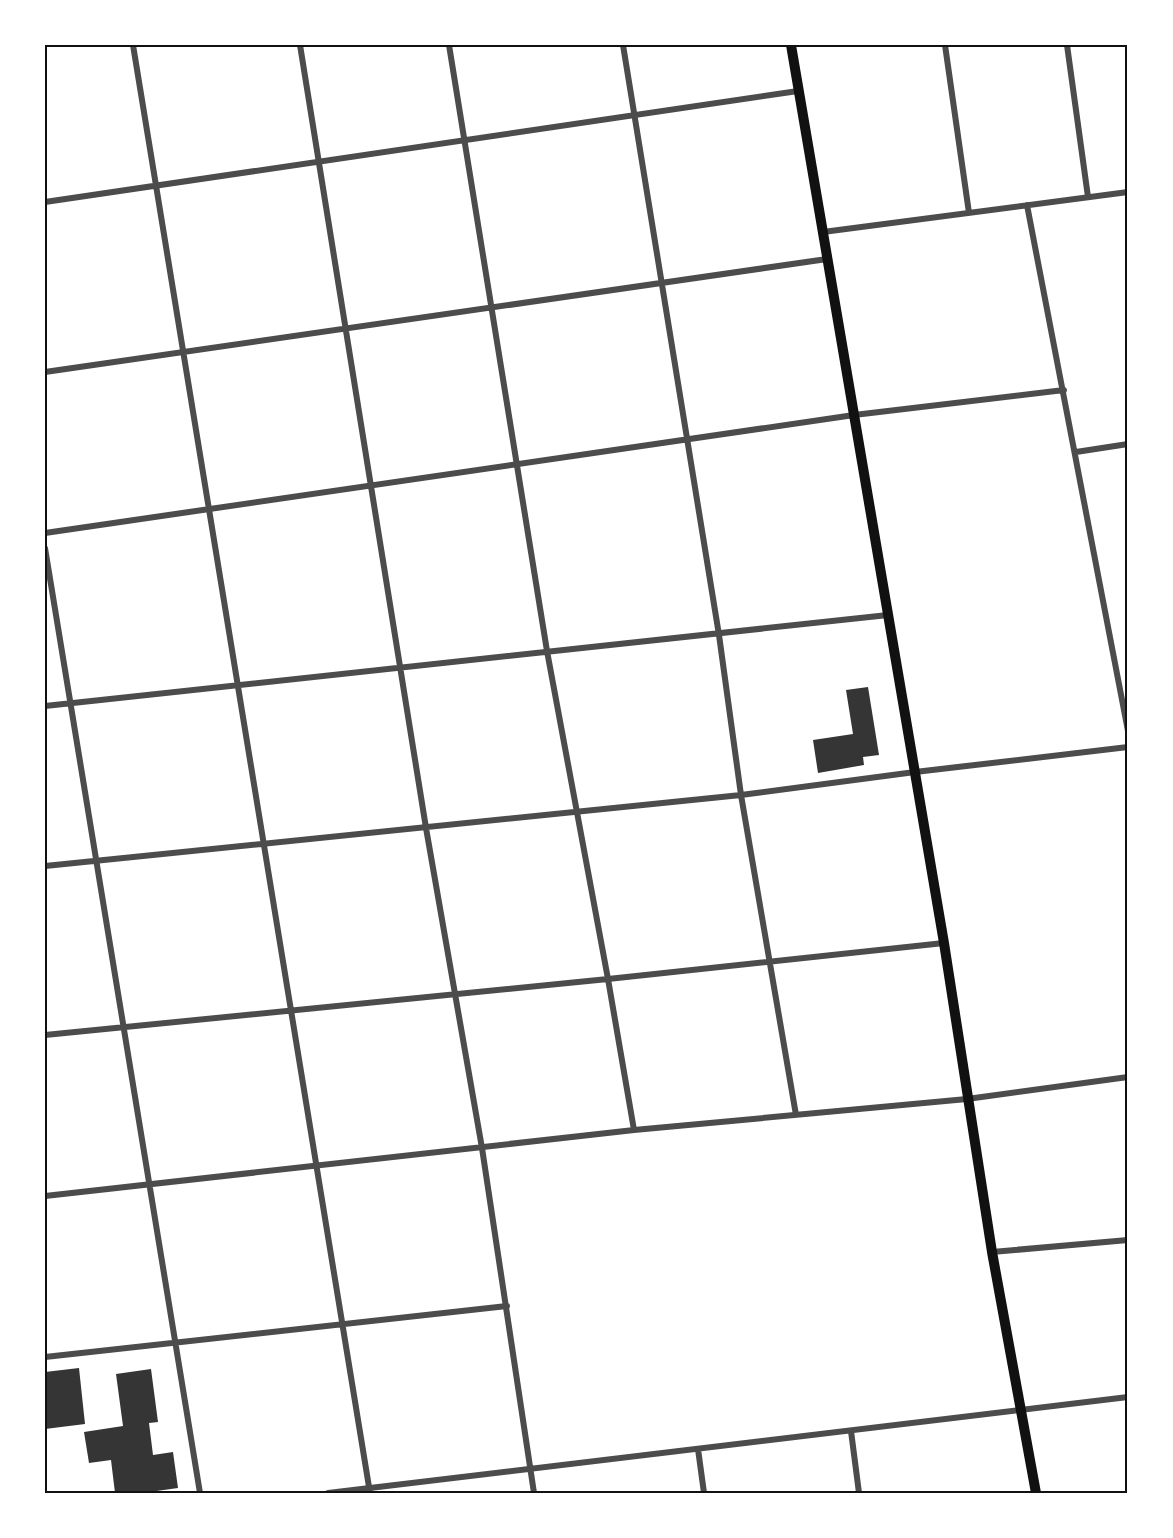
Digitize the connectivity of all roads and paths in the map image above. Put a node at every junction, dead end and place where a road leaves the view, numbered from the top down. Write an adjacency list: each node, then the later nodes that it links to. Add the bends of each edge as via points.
1 (133, 45): 12 (street)
2 (300, 45): 11 (street)
3 (449, 45): 10 (street)
4 (622, 45): 9 (street)
5 (790, 45): 8 (highway)
6 (945, 45): 17 (street)
7 (1067, 45): 14 (street)
8 (798, 91): 9 (street); 18 (highway)
9 (634, 115): 10 (street); 20 (street)
10 (465, 140): 11 (street); 21 (street)
11 (320, 163): 12 (street); 22 (street)
12 (156, 186): 15 (street); 23 (street)
13 (1128, 192): 14 (street)
14 (1088, 197): 16 (street)
15 (45, 202)
16 (1027, 205): 17 (street); 25 (street)
17 (969, 213): 18 (street)
18 (822, 232): 19 (highway)
19 (827, 259): 20 (street); 26 (highway)
20 (661, 282): 21 (street); 27 (street)
21 (491, 307): 22 (street); 30 (street)
22 (346, 328): 23 (street); 31 (street)
23 (183, 351): 24 (street); 32 (street)
24 (45, 372)
25 (1064, 390): 26 (street); 29 (street)
26 (854, 415): 27 (street); 35 (highway)
27 (687, 440): 30 (street); 36 (street)
28 (1128, 444): 29 (street)
29 (1076, 452): 42 (street)
30 (516, 464): 31 (street); 37 (street)
31 (372, 485): 32 (street); 38 (street)
32 (209, 509): 33 (street); 39 (street)
33 (45, 533)
34 (45, 548): 40 (street)
35 (888, 615): 36 (street); 44 (highway)
36 (718, 635): 37 (street); 45 (street)
37 (547, 651): 38 (street); 46 (street)
38 (401, 667): 39 (street); 47 (street)
39 (238, 684): 40 (street); 48 (street)
40 (71, 704): 41 (street); 49 (street)
41 (45, 706)
42 (1128, 731)
43 (1128, 747): 44 (street)
44 (915, 772): 45 (street); 51 (highway)
45 (741, 795): 46 (street); 52 (street)
46 (576, 813): 47 (street); 53 (street)
47 (426, 828): 48 (street); 54 (street)
48 (264, 844): 49 (street); 55 (street)
49 (96, 861): 50 (street); 56 (street)
50 (45, 866)
51 (944, 943): 52 (street); 59 (highway)
52 (771, 960): 53 (street); 60 (street)
53 (608, 979): 54 (street); 61 (street)
54 (456, 993): 55 (street); 62 (street)
55 (291, 1010): 56 (street); 63 (street)
56 (124, 1027): 57 (street); 64 (street)
57 (45, 1035)
58 (1128, 1077): 59 (street)
59 (968, 1099): 60 (street); 67 (highway)
60 (796, 1115): 61 (street)
61 (634, 1130): 62 (street)
62 (482, 1148): 63 (street); 68 (street)
63 (317, 1164): 64 (street); 69 (street)
64 (149, 1185): 65 (street); 70 (street)
65 (45, 1196)
66 (1128, 1240): 67 (street)
67 (992, 1252): 73 (highway)
68 (507, 1306): 69 (street); 76 (street)
69 (343, 1324): 70 (street); 77 (street)
70 (176, 1343): 71 (street); 78 (street)
71 (45, 1357)
72 (1128, 1396): 73 (street)
73 (1020, 1408): 74 (street); 83 (highway)
74 (851, 1431): 75 (street); 82 (street)
75 (698, 1449): 76 (street); 81 (street)
76 (531, 1469): 77 (street); 80 (street)
77 (370, 1491): 79 (street)
78 (200, 1493)
79 (328, 1493)
80 (534, 1493)
81 (705, 1493)
82 (859, 1493)
83 (1036, 1493)

